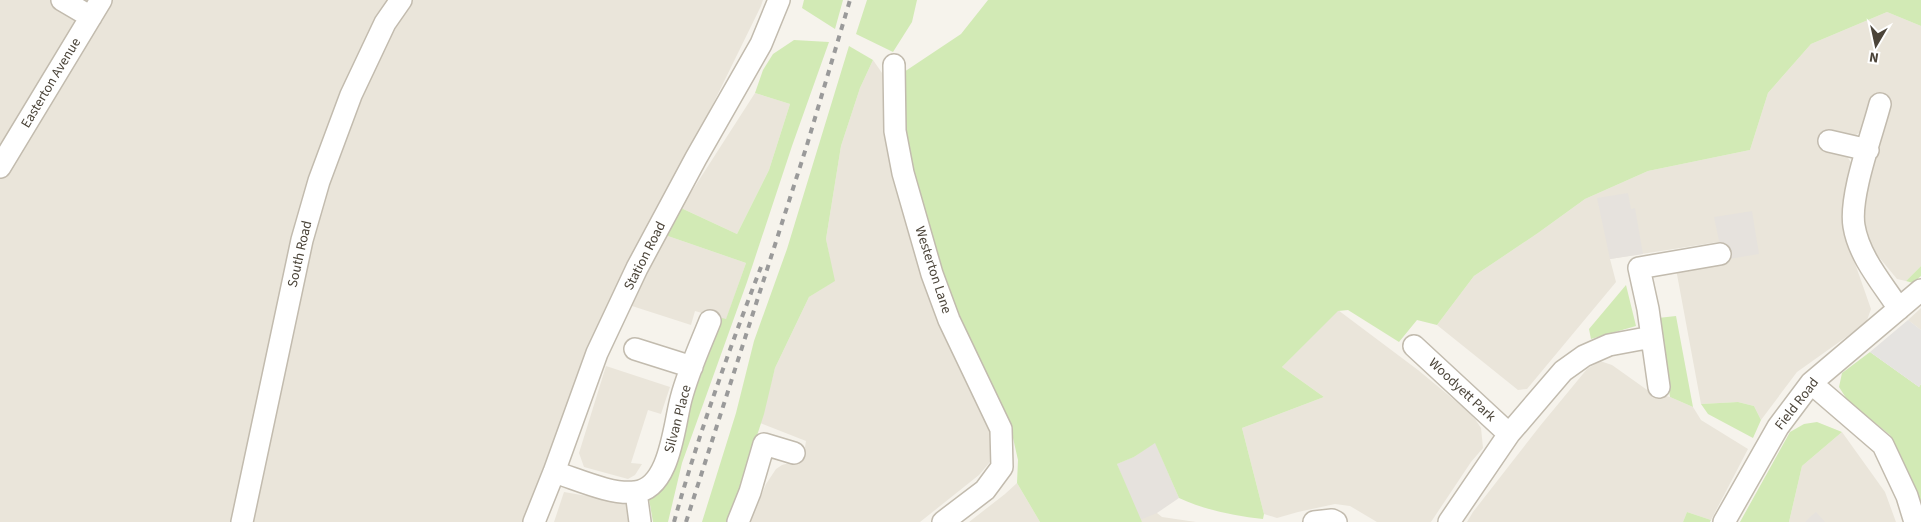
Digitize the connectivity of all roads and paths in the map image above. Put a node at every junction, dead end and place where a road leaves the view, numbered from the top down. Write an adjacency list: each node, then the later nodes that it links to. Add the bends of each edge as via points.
1 (62, 0): 4 (street)
2 (401, 0): 24 (street, South Road, via 386,23 351,95 319,180 302,240)
3 (779, 0): 22 (street, Station Road, via 761,44 696,158 597,353)
4 (96, 9): 9 (street, Easterton Avenue)
5 (894, 65): 28 (street, Westerton Lane, via 895,131 903,173 932,274 949,320 1001,429 1002,467 985,490)
6 (1880, 104): 8 (street)
7 (1829, 141): 8 (street)
8 (1868, 150): 12 (street, via 1852,209 1854,228 1867,260)
9 (0, 167)
10 (1720, 254): 14 (street, via 1639,268)
11 (1921, 290): 12 (street, Field Road)
12 (1899, 309): 18 (street, Field Road)
13 (710, 320): 17 (street, Silvan Place)
14 (1652, 337): 19 (street); 20 (street, via 1609,345 1563,370)
15 (1414, 346): 20 (street, Woodyett Park)
16 (635, 349): 17 (street, Silvan Place)
17 (692, 367): 23 (street, Silvan Place, via 667,460 650,487)
18 (1811, 383): 32 (street, Field Road, via 1778,427); 33 (street, via 1882,445 1907,496)
19 (1659, 387)
20 (1509, 434): 31 (street)
21 (794, 453): 27 (street, via 764,444)
22 (554, 472): 23 (street, via 612,490); 25 (street, Station Road)
23 (636, 492): 26 (street)
24 (242, 522)
25 (534, 522)
26 (640, 522)
27 (738, 522)
28 (943, 522)
29 (1314, 522): 30 (street)
30 (1336, 522)
31 (1449, 522)
32 (1724, 522)
33 (1915, 522)

